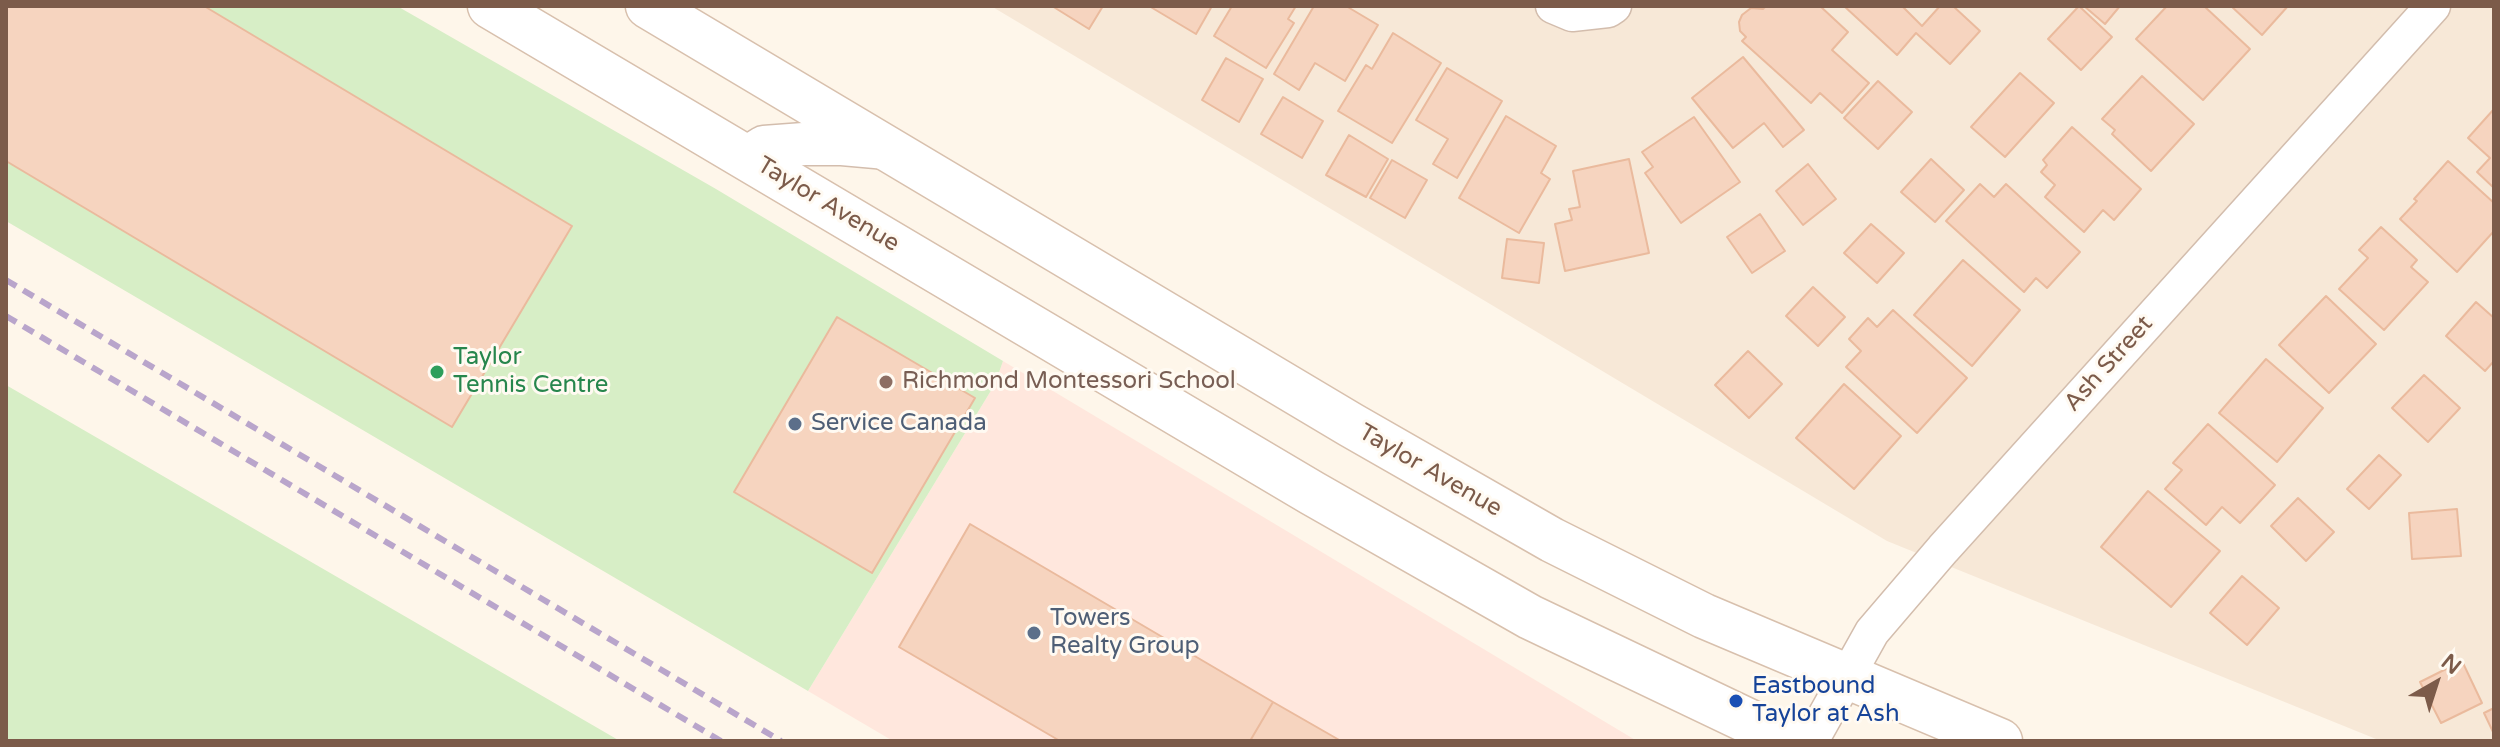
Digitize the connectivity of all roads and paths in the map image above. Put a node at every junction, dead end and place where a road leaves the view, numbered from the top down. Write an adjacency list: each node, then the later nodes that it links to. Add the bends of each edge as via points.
1 (490, 6): 7 (main road, Taylor Avenue)
2 (648, 6): 6 (main road, Taylor Avenue)
3 (1553, 6): 4 (street, via 1572,14)
4 (1614, 6)
5 (2433, 6): 8 (street, Ash Street, via 1943,549 1872,632)
6 (887, 148): 7 (street, Taylor Avenue, via 804,144 764,147); 8 (main road, Taylor Avenue, via 1539,533 1704,616)
7 (748, 157): 9 (main road, Taylor Avenue, via 1530,617)
8 (1847, 677): 10 (street, Ash Street); 11 (main road, Taylor Avenue)
9 (1790, 741)
10 (1811, 741)
11 (2000, 741)

